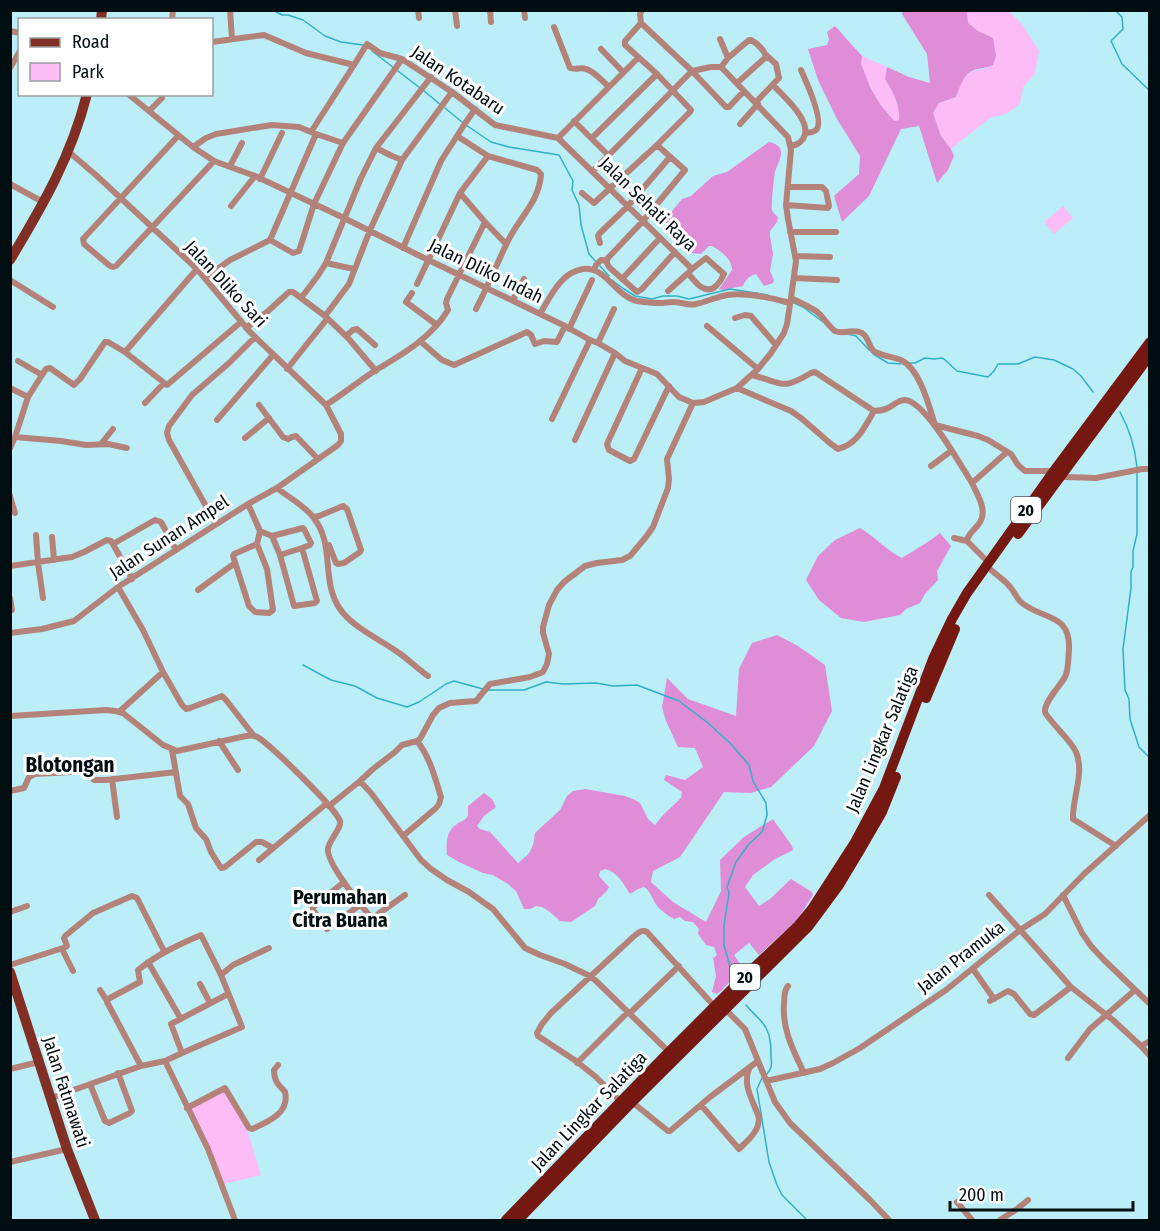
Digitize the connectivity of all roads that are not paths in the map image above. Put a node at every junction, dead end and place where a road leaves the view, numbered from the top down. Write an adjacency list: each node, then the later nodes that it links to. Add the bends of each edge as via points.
1 (230, 10): 13 (street)
2 (418, 10): 7 (street)
3 (455, 10): 11 (street)
4 (490, 10): 9 (street)
5 (524, 10): 8 (street)
6 (642, 10): 10 (street)
7 (419, 18)
8 (525, 18)
9 (491, 22)
10 (641, 22): 19 (street, via 625,42); 26 (street)
11 (457, 26)
12 (554, 27): 32 (street, via 570,68 588,69)
13 (232, 39): 15 (street); 22 (street, via 270,37)
14 (720, 39): 20 (street)
15 (213, 42)
16 (601, 49): 27 (street)
17 (18, 54): 24 (street)
18 (766, 55): 20 (street, via 751,40); 30 (street); 31 (street, via 779,74)
19 (638, 58): 27 (street); 28 (street)
20 (728, 58): 23 (street)
21 (402, 59): 22 (street, Jalan Kotabaru, via 380,53 367,44); 29 (street, Jalan Kotabaru); 52 (street)
22 (354, 65): 45 (street, Jalan Kotabaru)
23 (721, 67): 26 (street); 30 (street)
24 (10, 68)
25 (801, 70): 46 (street, via 817,111 818,127)
26 (692, 71): 33 (street); 34 (street, via 726,107)
27 (623, 72): 32 (street)
28 (657, 74): 33 (street); 50 (street)
29 (431, 77): 35 (street, Jalan Kotabaru); 56 (street)
30 (737, 83): 34 (street)
31 (773, 85): 39 (street); 46 (street, via 798,112)
32 (608, 86): 42 (street)
33 (673, 90): 53 (street, via 690,112); 58 (street)
34 (744, 91): 39 (street)
35 (452, 92): 40 (street, Jalan Kotabaru); 61 (street)
36 (86, 96): 57 (main road)
37 (130, 96): 41 (street, Jalan Dliko Indah)
38 (162, 98): 41 (street)
39 (757, 103): 43 (street); 54 (street, via 786,134)
40 (475, 109): 48 (street); 49 (street, Jalan Kotabaru, via 498,126)
41 (148, 111): 47 (street, Jalan Dliko Indah)
42 (574, 121): 49 (street); 50 (street)
43 (740, 124)
44 (282, 133): 65 (street)
45 (314, 133): 52 (street); 55 (street, via 272,125 216,134); 70 (street, Jalan Kotabaru)
46 (806, 133): 54 (street, via 801,142)
47 (178, 136): 55 (street, Jalan Dliko Indah); 72 (street)
48 (457, 136): 59 (street); 89 (street, via 434,175)
49 (558, 138): 64 (street, Jalan Sehati Raya)
50 (592, 138): 58 (street)
51 (242, 143): 63 (street)
52 (343, 143): 74 (street)
53 (657, 145): 60 (street); 68 (street)
54 (791, 146): 67 (street)
55 (193, 147): 62 (street, Jalan Dliko Indah)
56 (376, 148): 61 (street); 78 (street)
57 (69, 152): 72 (street, Jalan Dliko Sari); 73 (main road)
58 (608, 155): 64 (street)
59 (489, 156): 71 (street); 88 (street, via 541,174 536,197)
60 (670, 157): 77 (street); 79 (street, via 685,170)
61 (402, 160): 82 (street)
62 (214, 161): 63 (street, Jalan Dliko Indah); 81 (street)
63 (230, 166): 65 (street, Jalan Dliko Indah)
64 (593, 171): 68 (street, Jalan Sehati Raya)
65 (258, 178): 70 (street, Jalan Dliko Indah); 76 (street)
66 (10, 184): 73 (street)
67 (789, 187): 75 (street); 75 (street, via 822,187 829,206)
68 (610, 188): 69 (street, via 594,204); 77 (street, Jalan Sehati Raya)
69 (582, 193)
70 (290, 194): 74 (street, Jalan Dliko Indah); 86 (street, Jalan Kotabaru)
71 (460, 194): 80 (street); 94 (street)
72 (120, 199): 81 (street, Jalan Dliko Sari); 81 (street, via 83,239 84,244 113,267)
73 (44, 203): 93 (main road)
74 (314, 204): 78 (street, Jalan Dliko Indah); 86 (street, via 298,252)
75 (786, 205): 83 (street)
76 (231, 206)
77 (628, 206): 79 (street, Jalan Sehati Raya); 87 (street, via 600,233)
78 (344, 218): 82 (street, Jalan Dliko Indah); 95 (street)
79 (643, 221): 85 (street, Jalan Sehati Raya); 96 (street)
80 (485, 222): 88 (street); 100 (street)
81 (152, 229): 98 (street, Jalan Dliko Sari)
82 (370, 230): 89 (street, Jalan Dliko Indah); 97 (street)
83 (790, 232): 84 (street); 91 (street)
84 (836, 232)
85 (660, 238): 90 (street, Jalan Sehati Raya); 104 (street)
86 (270, 240): 101 (street)
87 (600, 243)
88 (506, 244): 109 (street)
89 (403, 248): 94 (street, Jalan Dliko Indah)
90 (675, 252): 99 (street, Jalan Sehati Raya); 104 (street, via 639,291)
91 (795, 256): 92 (street); 102 (street)
92 (830, 257)
93 (10, 260)
94 (429, 261): 100 (street, Jalan Dliko Indah); 108 (street)
95 (326, 263): 97 (street); 112 (street)
96 (599, 264): 104 (street); 114 (street, via 608,279 636,301 692,305 728,294); 118 (street, via 559,283)
97 (354, 268): 119 (street, via 349,284)
98 (197, 269): 101 (street, Jalan Dliko Sari); 133 (street)
99 (690, 271): 99 (street, Jalan Sehati Raya, via 706,258 723,274 709,291); 110 (street)
100 (459, 274): 109 (street, Jalan Dliko Indah); 122 (street, via 447,299 447,312)
101 (204, 278): 121 (street, Jalan Dliko Sari)
102 (794, 278): 107 (street); 114 (street)
103 (524, 279): 113 (street)
104 (622, 279)
105 (10, 280): 115 (street)
106 (592, 280): 124 (street)
107 (837, 280)
108 (417, 284)
109 (487, 288): 113 (street, Jalan Dliko Indah); 116 (street)
110 (668, 291)
111 (412, 292): 122 (street, via 406,302)
112 (301, 298): 119 (street); 121 (street, via 289,292 267,312)
113 (513, 300): 118 (street, Jalan Dliko Indah)
114 (791, 301): 132 (street, via 784,333); 157 (street, via 814,309 836,331 861,332 873,351 905,363 925,394)
115 (53, 307)
116 (476, 309)
117 (614, 309): 130 (street)
118 (540, 314): 124 (street, Jalan Dliko Indah)
119 (326, 318): 125 (street); 138 (street)
120 (735, 318): 132 (street, via 751,316)
121 (244, 325): 126 (street, Jalan Dliko Sari); 144 (street, via 168,384)
122 (437, 326): 128 (street)
123 (707, 326): 140 (street)
124 (567, 327): 127 (street, Jalan Dliko Indah); 128 (street, via 557,342 536,344 527,332 454,365)
125 (346, 336): 131 (street, via 357,329); 141 (street)
126 (255, 337): 135 (street, Jalan Dliko Sari); 178 (street, via 192,395 167,431)
127 (590, 340): 130 (street, Jalan Dliko Indah); 156 (street)
128 (420, 341): 141 (street)
129 (1149, 342): 171 (highway, Jalan Lingkar Salatiga / 20)
130 (598, 343): 134 (street, Jalan Dliko Indah)
131 (375, 345)
132 (776, 345): 140 (street)
133 (125, 352): 142 (street, via 105,342 74,385 50,368); 144 (street)
134 (615, 353): 139 (street, Jalan Dliko Indah); 161 (street)
135 (273, 355): 138 (street, Jalan Dliko Sari); 155 (street)
136 (1149, 355): 171 (highway, Jalan Lingkar Salatiga / 20)
137 (18, 361): 142 (street)
138 (287, 369): 152 (street, Jalan Dliko Sari)
139 (642, 369): 145 (street, Jalan Dliko Indah, via 657,374); 145 (street, via 607,444 609,450 630,461 634,459)
140 (759, 369): 143 (street)
141 (376, 371): 152 (street)
142 (42, 375): 148 (street)
143 (752, 375): 147 (street); 153 (street, via 791,384 815,372)
144 (164, 383): 149 (street)
145 (669, 386): 150 (street, Jalan Dliko Indah, via 679,398)
146 (10, 388): 148 (street)
147 (738, 388): 150 (street); 153 (street, via 791,411 838,449 857,438)
148 (28, 397): 159 (street)
149 (145, 403)
150 (693, 403): 208 (street, via 667,459 668,488 646,537 630,556 585,566 557,590 543,627 549,654 542,673 491,684 474,702 439,708)
151 (259, 405): 154 (street)
152 (326, 405): 163 (street, Jalan Dliko Sari, via 341,434 341,442)
153 (874, 411): 157 (street, via 898,401 909,401)
154 (269, 418): 160 (street); 168 (street, via 285,438 296,436)
155 (217, 420)
156 (552, 420)
157 (935, 424): 166 (street); 167 (street, via 978,436)
158 (113, 429): 162 (street)
159 (15, 437): 162 (street, via 86,446); 164 (street)
160 (245, 438)
161 (575, 440)
162 (102, 444): 165 (street)
163 (336, 446): 168 (street, Jalan Sunan Ampel)
164 (10, 448)
165 (127, 448)
166 (951, 451): 169 (street); 172 (street)
167 (1007, 452): 171 (street, via 1024,470); 172 (street)
168 (318, 459): 173 (street, Jalan Sunan Ampel)
169 (931, 466)
170 (1149, 469): 171 (street, via 1096,478)
171 (1057, 474): 194 (highway, Jalan Lingkar Salatiga / 20)
172 (972, 483): 184 (street, via 983,514)
173 (277, 488): 175 (street, Jalan Sunan Ampel); 177 (street)
174 (10, 496): 176 (street)
175 (248, 504): 178 (street, Jalan Sunan Ampel); 179 (street)
176 (16, 512)
177 (316, 517): 177 (street, via 337,564 359,554 346,507); 203 (street, via 327,547 332,594 342,612)
178 (216, 524): 188 (street, Jalan Sunan Ampel)
179 (260, 531): 181 (street); 186 (street)
180 (36, 535): 191 (street)
181 (272, 536): 187 (street, via 303,528 311,544); 189 (street)
182 (52, 537): 190 (street)
183 (954, 538): 184 (street)
184 (967, 541): 194 (street)
185 (113, 544): 188 (street, via 157,520); 190 (street, via 108,540 78,555); 195 (street)
186 (257, 544): 192 (street, via 234,554); 192 (street, via 267,569 271,613 255,612 249,606)
187 (302, 548): 189 (street); 189 (street, via 315,603 294,606)
188 (176, 550): 195 (street, Jalan Sunan Ampel)
189 (280, 555)
190 (54, 560): 191 (street)
191 (38, 563): 193 (street); 199 (street)
192 (235, 563): 197 (street)
193 (10, 566)
194 (990, 566): 219 (street, via 1020,602 1055,619 1069,635 1067,672 1045,712 1078,758 1072,819); 251 (highway, Jalan Lingkar Salatiga / 20, via 960,605 942,640 887,789 854,844 813,909 782,948)
195 (132, 579): 196 (street, Jalan Sunan Ampel)
196 (118, 587): 201 (street, Jalan Sunan Ampel, via 74,621); 202 (street)
197 (198, 590)
198 (10, 598): 200 (street)
199 (43, 598)
200 (12, 610)
201 (10, 633)
202 (163, 672): 204 (street); 206 (street, via 186,709 222,696)
203 (428, 676)
204 (119, 712): 205 (street); 209 (street)
205 (10, 716)
206 (254, 736): 207 (street); 215 (street, via 282,758)
207 (219, 741): 209 (street); 210 (street)
208 (417, 741): 213 (street, via 402,745); 218 (street, via 441,797 436,808)
209 (172, 750): 211 (street)
210 (238, 770)
211 (176, 772): 212 (street); 220 (street, via 180,796 221,868 256,842)
212 (112, 779): 214 (street, via 94,780 88,771 35,774 24,788); 217 (street)
213 (360, 781): 215 (street); 218 (street)
214 (10, 791)
215 (328, 805): 220 (street); 222 (street, via 340,824 327,851)
216 (1149, 815): 219 (street, Jalan Pramuka)
217 (117, 817)
218 (404, 836): 240 (street, via 431,869 493,909 525,948)
219 (1116, 846): 225 (street, Jalan Pramuka)
220 (273, 848): 221 (street)
221 (259, 860)
222 (344, 882): 226 (street); 226 (street, via 313,910 327,929)
223 (405, 895): 226 (street, via 374,917)
224 (989, 895): 229 (street)
225 (1063, 895): 229 (street, Jalan Pramuka, via 1046,914); 245 (street, via 1091,946)
226 (360, 905)
227 (27, 906): 228 (street)
228 (10, 912)
229 (1020, 930): 236 (street, Jalan Pramuka); 243 (street)
230 (269, 948): 239 (street)
231 (62, 949): 232 (street, via 67,946 65,936 93,913 132,896 137,898); 234 (street); 237 (street)
232 (164, 951): 233 (street); 239 (street, via 201,935)
233 (148, 962): 248 (street, via 138,970 140,982); 254 (street)
234 (10, 965)
235 (679, 966): 240 (street, via 642,931); 251 (street); 252 (street)
236 (973, 969): 243 (street, via 992,1000 1010,991 1034,1015); 269 (street, Jalan Pramuka, via 860,1048 820,1069)
237 (73, 971)
238 (10, 972): 247 (main road, Jalan Fatmawati)
239 (220, 975): 246 (street)
240 (592, 977): 252 (street); 264 (street, via 551,1013 537,1031 537,1035)
241 (200, 984): 249 (street)
242 (788, 986): 269 (street, via 784,990 783,1011 787,1033)
243 (1071, 987): 253 (street)
244 (100, 990): 248 (street)
245 (1136, 990): 250 (street); 253 (street)
246 (228, 994): 249 (street); 258 (street, via 242,1027)
247 (14, 998): 263 (main road, Jalan Fatmawati)
248 (107, 1001): 266 (street)
249 (210, 1003): 254 (street)
250 (1149, 1004)
251 (720, 1010): 257 (highway, Jalan Lingkar Salatiga / 20); 262 (street, via 745,1029); 275 (highway, Jalan Lingkar Salatiga / 20)
252 (629, 1012): 257 (street); 264 (street)
253 (1106, 1014): 256 (street); 260 (street)
254 (181, 1019): 258 (street, via 171,1025)
255 (1149, 1041): 256 (street)
256 (1141, 1046): 259 (street)
257 (669, 1052): 274 (highway, Jalan Lingkar Salatiga / 20)
258 (182, 1053): 261 (street)
259 (1149, 1056)
260 (1068, 1058)
261 (165, 1061): 266 (street); 277 (street)
262 (758, 1061): 267 (street); 271 (street)
263 (39, 1062): 268 (street); 273 (main road, Jalan Fatmawati)
264 (578, 1063): 274 (street)
265 (278, 1065): 277 (street, via 274,1074 285,1092 286,1104 274,1118 252,1129 225,1088)
266 (141, 1066): 270 (street)
267 (750, 1067): 276 (street); 276 (street, via 747,1086 759,1123 739,1149)
268 (10, 1070)
269 (804, 1072): 271 (street, Jalan Pramuka)
270 (118, 1073): 272 (street); 272 (street, via 132,1111 109,1123)
271 (765, 1078): 286 (street, via 790,1123)
272 (90, 1084): 273 (street)
273 (51, 1098): 278 (main road, Jalan Fatmawati)
274 (620, 1101): 284 (highway, Jalan Lingkar Salatiga / 20)
275 (632, 1102): 276 (street, via 668,1131); 285 (highway, Jalan Lingkar Salatiga / 20)
276 (701, 1105)
277 (187, 1108): 283 (street, via 208,1149)
278 (67, 1149): 279 (street); 282 (main road, Jalan Fatmawati)
279 (10, 1162)
280 (1028, 1200): 288 (street)
281 (957, 1202): 287 (street)
282 (95, 1221)
283 (235, 1221)
284 (506, 1221)
285 (518, 1221)
286 (889, 1221)
287 (972, 1221)
288 (1000, 1221)

